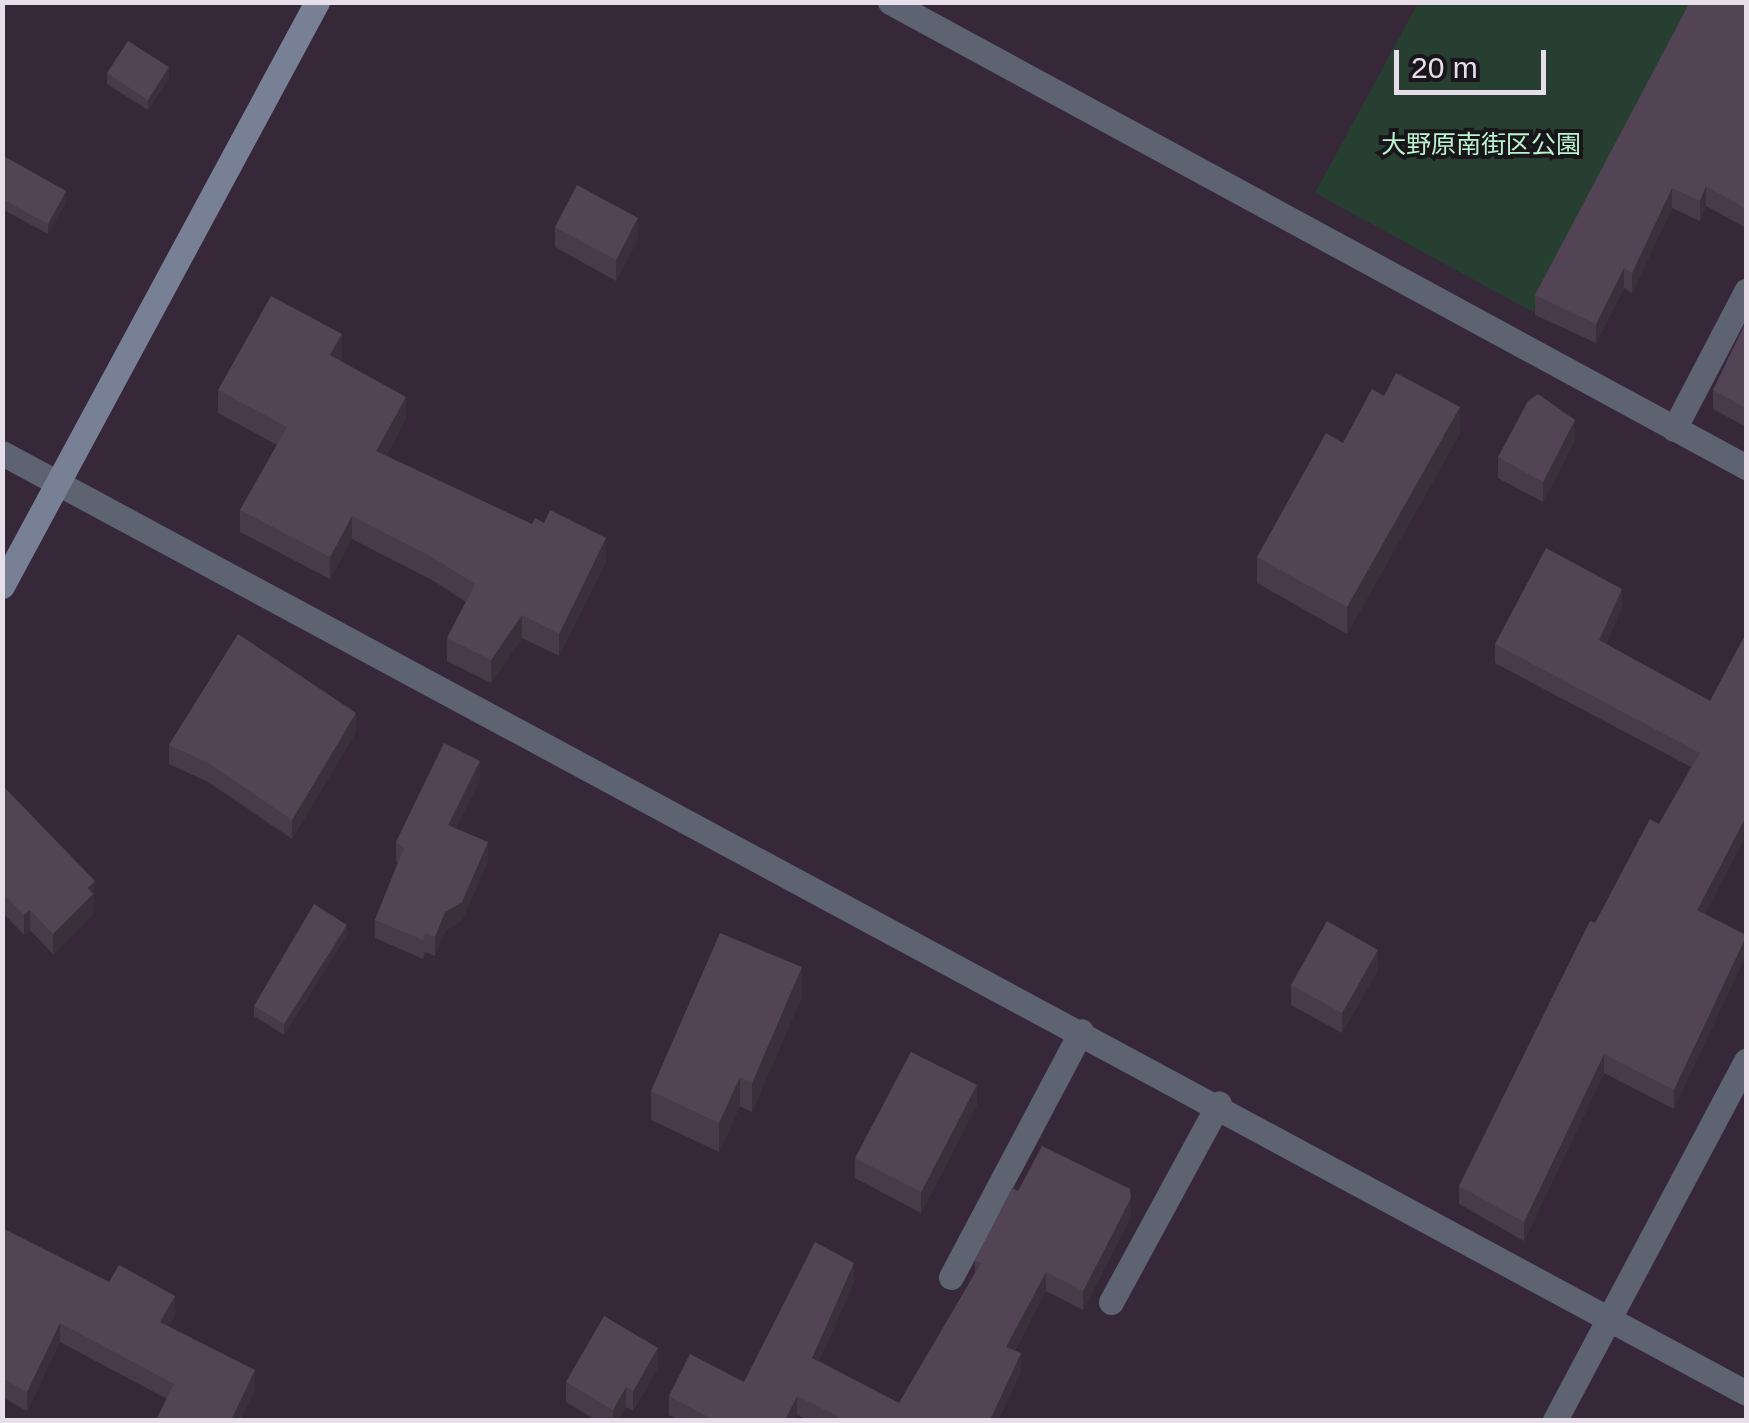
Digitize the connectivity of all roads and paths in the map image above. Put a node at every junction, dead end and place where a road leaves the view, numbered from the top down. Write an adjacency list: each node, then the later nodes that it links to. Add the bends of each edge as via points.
1 (316, 2): 7 (street)
2 (890, 2): 4 (street)
3 (1746, 292): 4 (street)
4 (1674, 429): 6 (street)
5 (2, 453): 7 (street)
6 (1746, 466)
7 (58, 482): 8 (street); 9 (street)
8 (2, 586)
9 (1080, 1031): 11 (street); 12 (street)
10 (1746, 1061): 14 (street)
11 (1218, 1103): 13 (street); 14 (street)
12 (951, 1277)
13 (1111, 1302)
14 (1610, 1319): 15 (street); 16 (street)
15 (1746, 1394)
16 (1554, 1420)

